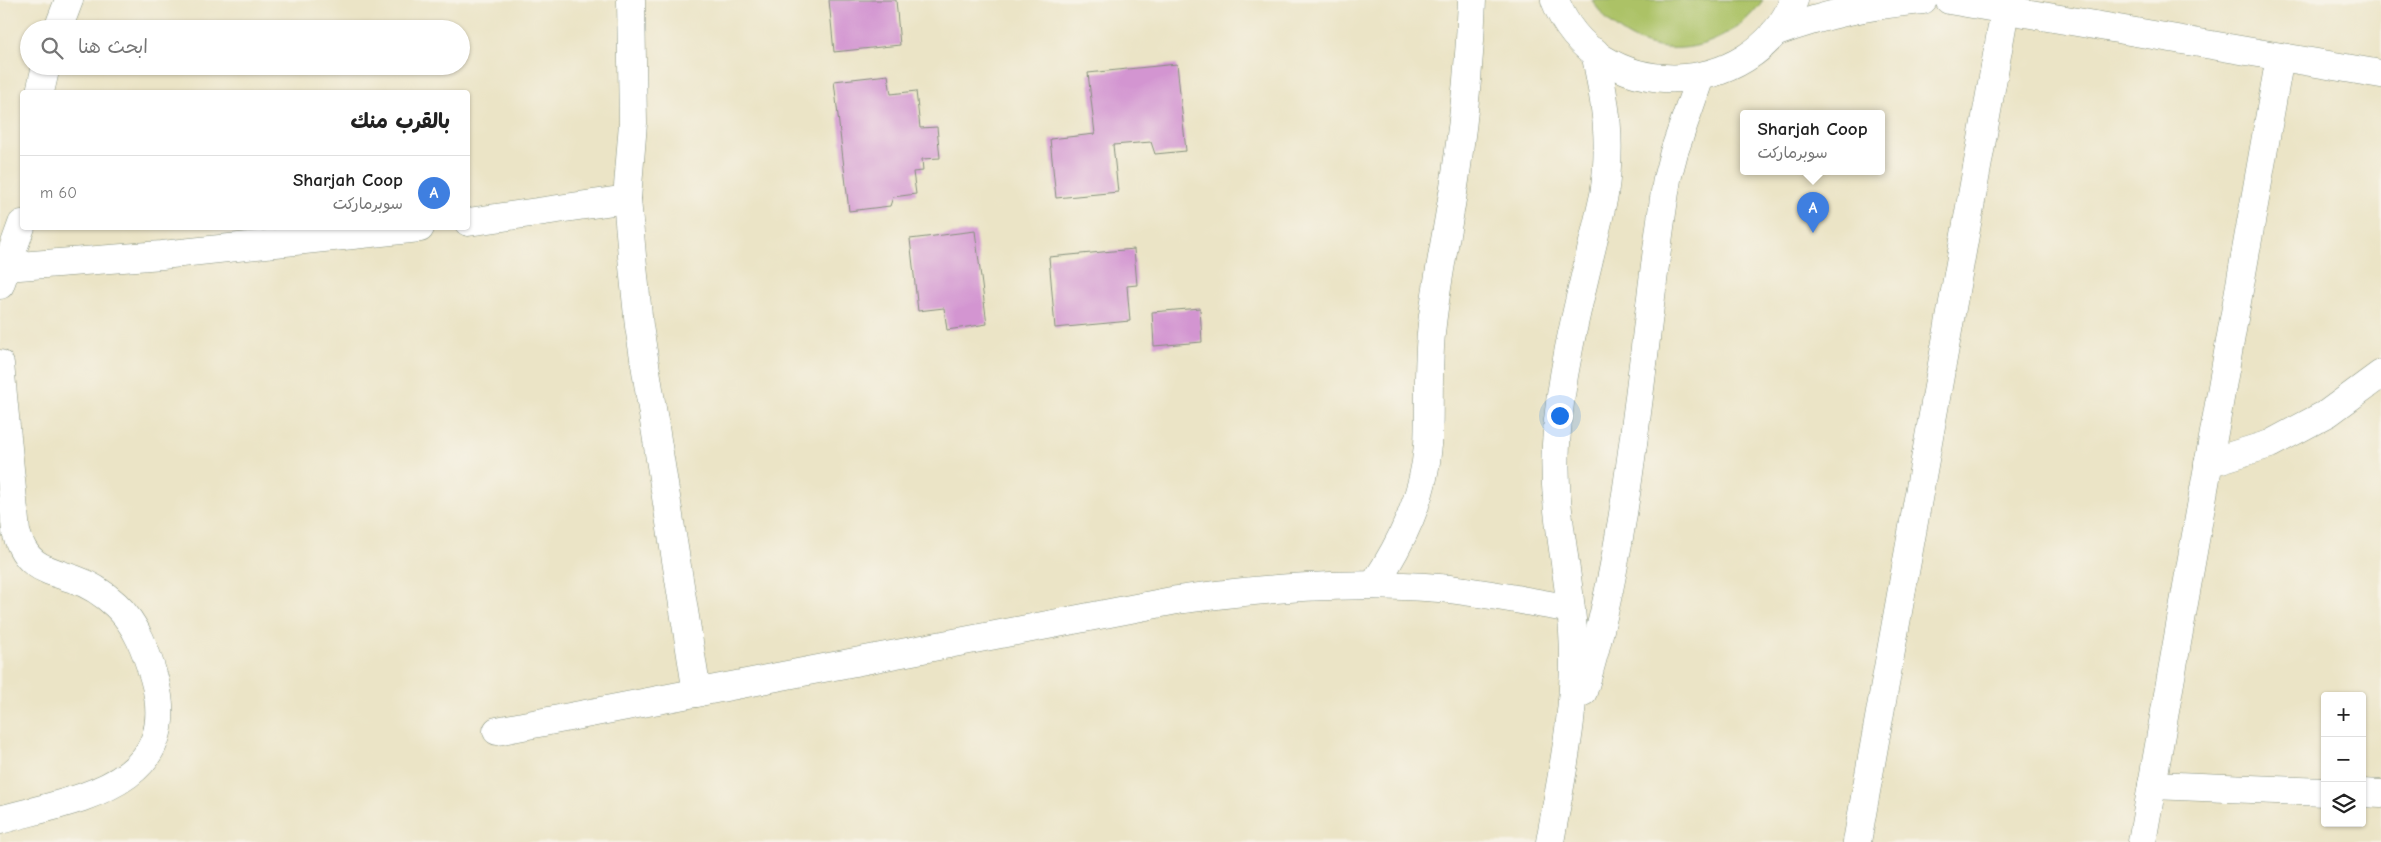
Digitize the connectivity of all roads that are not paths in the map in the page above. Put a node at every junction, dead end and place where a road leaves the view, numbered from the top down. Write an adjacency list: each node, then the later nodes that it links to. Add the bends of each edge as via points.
1 (69, 0): 9 (street)
2 (631, 0): 17 (street, via 633,123)
3 (1472, 0): 25 (street, via 1470,54 1457,166 1432,324 1424,472 1419,496 1400,542)
4 (1556, 0): 11 (street, via 1574,32)
5 (1794, 0): 10 (street)
6 (1923, 0): 10 (street, via 1838,12)
7 (1949, 0): 8 (street)
8 (2005, 10): 12 (street); 36 (street)
9 (61, 20)
10 (1774, 33): 15 (street, via 1753,53 1728,68)
11 (1595, 52): 15 (street, via 1634,73 1656,78); 26 (street, via 1606,105 1608,166 1567,362 1556,444 1558,527)
12 (2280, 58): 13 (street); 24 (street)
13 (2381, 74)
14 (44, 75): 16 (street)
15 (1700, 77): 29 (street, via 1667,179 1617,545 1590,668)
16 (40, 90)
17 (627, 200): 18 (street); 27 (street, via 639,326)
18 (470, 222)
19 (20, 229): 21 (street)
20 (401, 230): 21 (street)
21 (3, 276)
22 (0, 364): 34 (street, via 16,532 20,543 32,562 97,590 129,620 147,656 158,691 159,708 154,740 126,778 102,791)
23 (2381, 374): 24 (street, via 2328,413 2270,444)
24 (2208, 463): 30 (street)
25 (1374, 585): 26 (street, via 1449,590); 27 (street, via 1298,586 1177,600)
26 (1570, 609): 29 (street, via 1573,666)
27 (697, 693): 28 (street)
28 (497, 731)
29 (1568, 741): 35 (street)
30 (2152, 785): 31 (street); 37 (street)
31 (2321, 792)
32 (2366, 793): 33 (street)
33 (2381, 794)
34 (0, 820)
35 (1550, 842)
36 (1857, 842)
37 (2142, 842)

